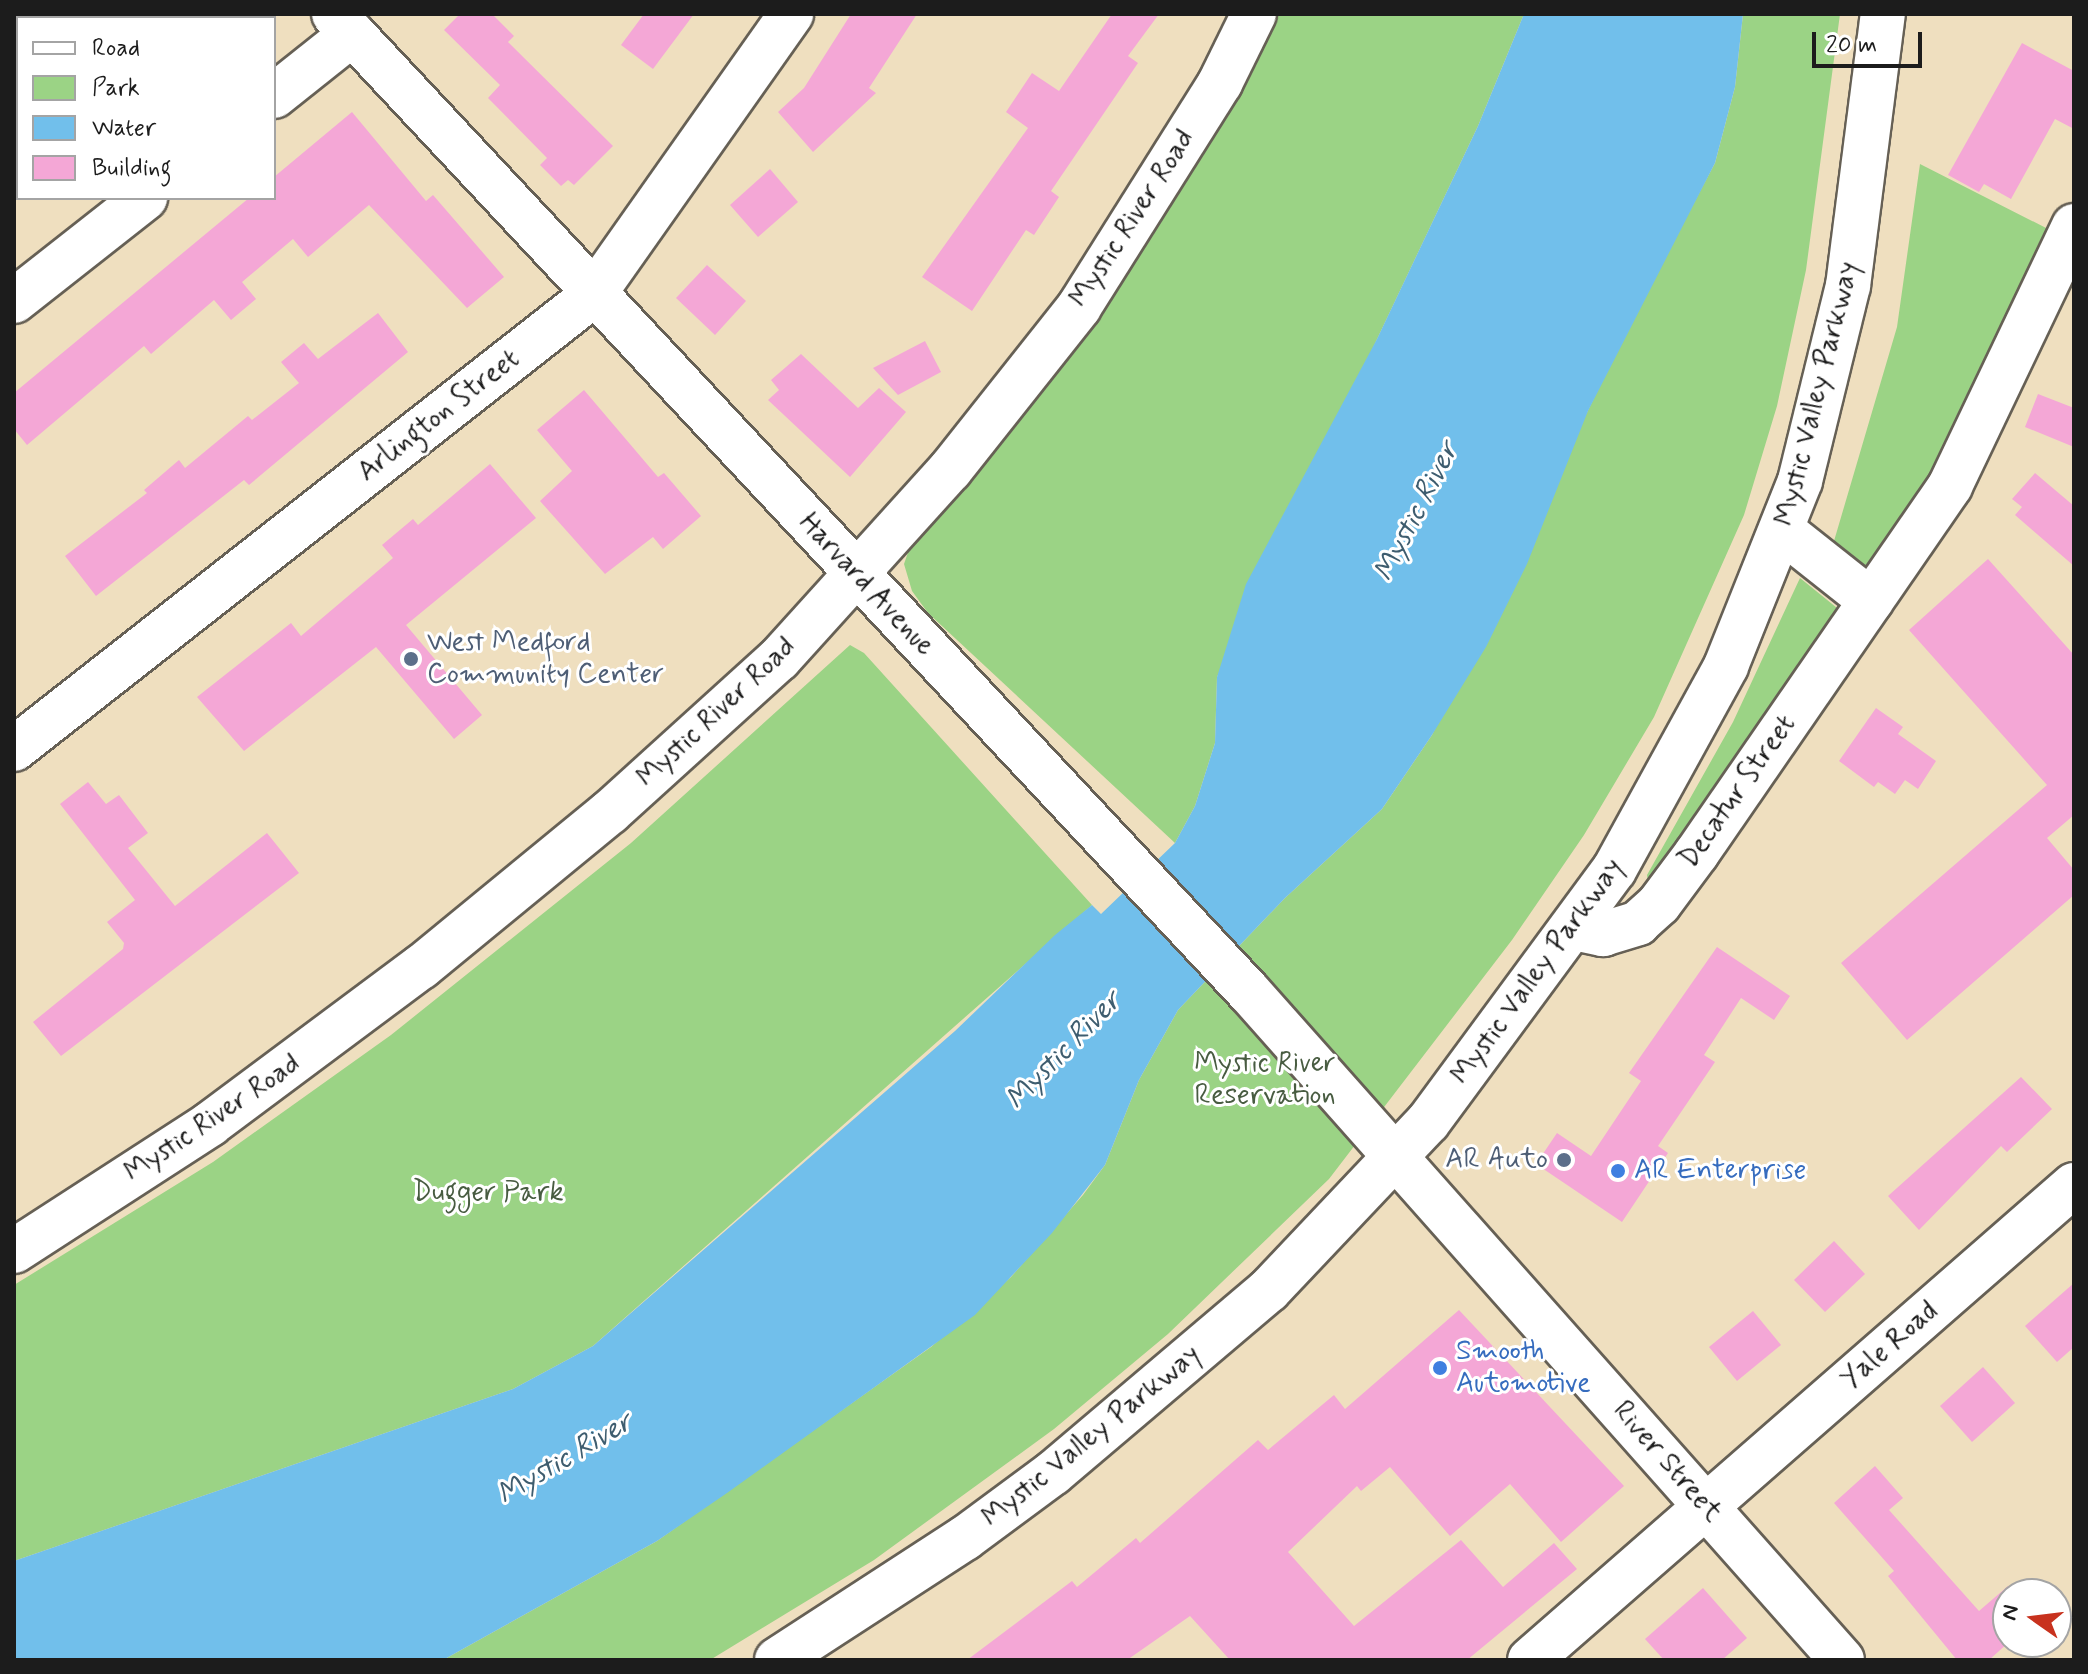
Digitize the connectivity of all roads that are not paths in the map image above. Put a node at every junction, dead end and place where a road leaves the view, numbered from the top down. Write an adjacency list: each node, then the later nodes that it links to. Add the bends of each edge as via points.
1 (791, 14): 8 (street, Arlington Street)
2 (1254, 14): 11 (street, Mystic River Road, via 1220,83 1079,307 950,470)
3 (1883, 14): 10 (street, Mystic Valley Parkway, via 1848,286)
4 (343, 24): 5 (street); 8 (street, Harvard Avenue)
5 (276, 94)
6 (142, 200): 9 (street)
7 (2074, 226): 12 (street, Decatur Street, via 1950,486)
8 (593, 295): 11 (street, Harvard Avenue); 13 (street, Arlington Street)
9 (14, 301)
10 (1784, 532): 12 (street); 14 (street, Mystic Valley Parkway, via 1689,740)
11 (855, 574): 15 (street, Harvard Avenue); 17 (street, Mystic River Road, via 779,659 695,737 421,967 210,1124)
12 (1871, 601): 14 (street, Decatur Street, via 1659,904 1638,923 1603,934)
13 (14, 749)
14 (1574, 928): 15 (street, Mystic Valley Parkway)
15 (1398, 1156): 18 (street, River Street); 19 (street, Mystic Valley Parkway, via 1269,1290 1065,1463 965,1538)
16 (2074, 1185): 18 (street, Yale Road)
17 (14, 1251)
18 (1706, 1507): 20 (street, Yale Road); 21 (street, River Street)
19 (777, 1660)
20 (1530, 1660)
21 (1842, 1660)

